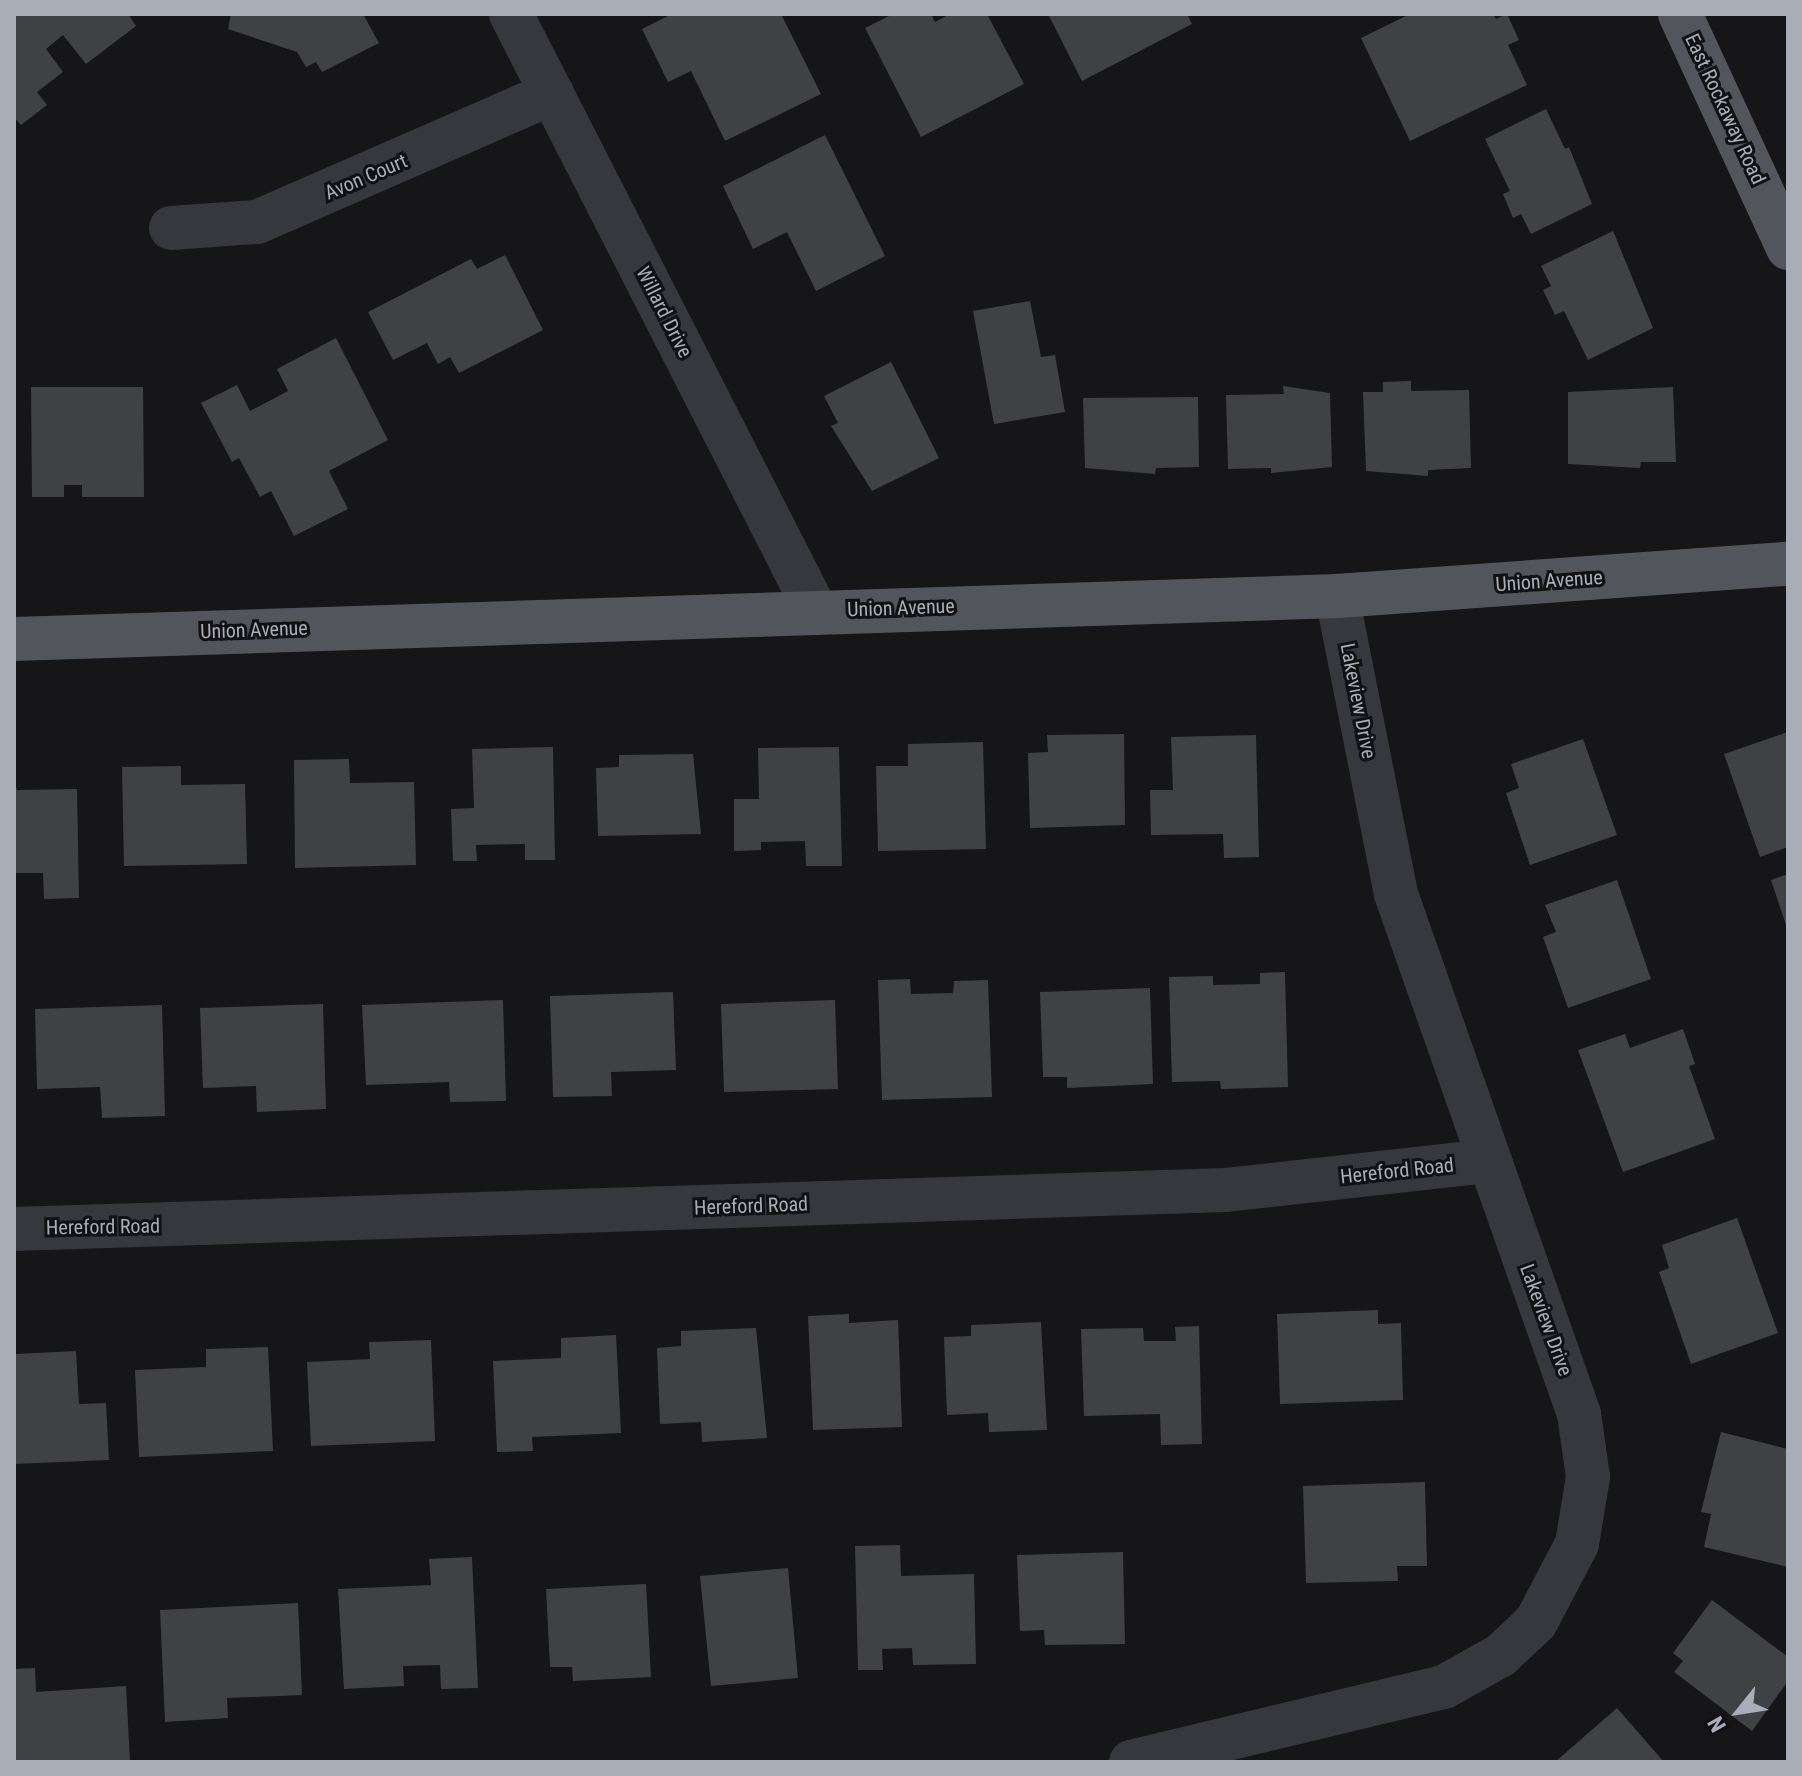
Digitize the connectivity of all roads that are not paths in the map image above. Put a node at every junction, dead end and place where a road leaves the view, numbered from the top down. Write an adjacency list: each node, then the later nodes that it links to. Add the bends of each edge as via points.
1 (511, 14): 3 (street, Willard Drive)
2 (1680, 14): 5 (main road, East Rockaway Road)
3 (552, 93): 4 (street, Avon Court, via 257,222); 10 (street, Willard Drive)
4 (171, 228)
5 (1788, 248)
6 (1788, 531): 8 (main road)
7 (1788, 564): 8 (main road, Union Avenue)
8 (1713, 569): 9 (main road, Union Avenue)
9 (1337, 596): 10 (main road, Union Avenue); 12 (street, Lakeview Drive, via 1396,894)
10 (816, 611): 11 (main road, Union Avenue)
11 (14, 639)
12 (1486, 1161): 13 (street, Hereford Road, via 1225,1190); 14 (street, Lakeview Drive, via 1579,1414 1588,1477 1577,1544 1564,1576 1536,1622 1501,1655 1444,1687)
13 (14, 1229)
14 (1131, 1762)

